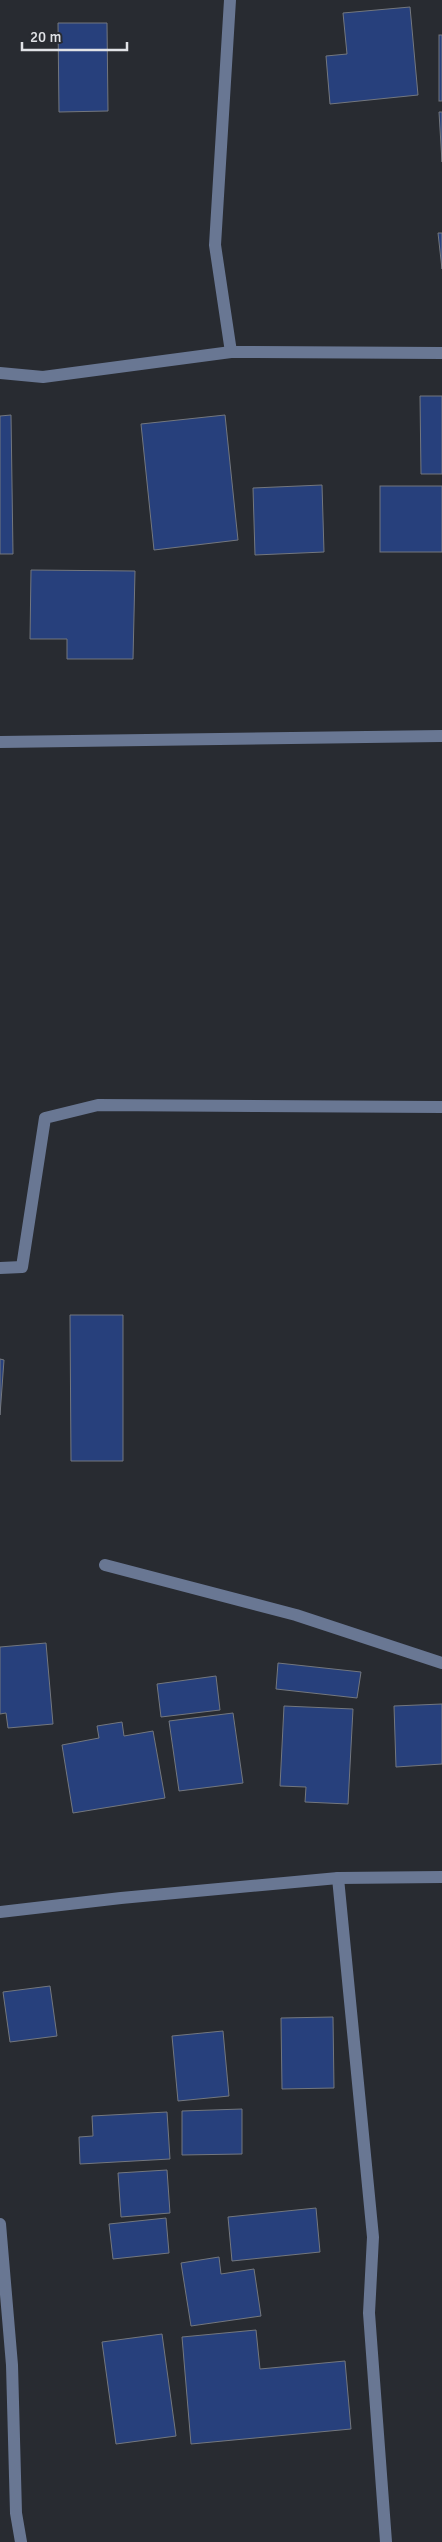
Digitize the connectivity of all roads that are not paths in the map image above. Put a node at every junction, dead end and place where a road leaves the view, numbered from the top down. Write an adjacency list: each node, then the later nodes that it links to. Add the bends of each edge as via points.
1 (230, 0): 2 (street, via 215,244)
2 (231, 352): 3 (street); 4 (street, via 43,377)
3 (442, 353)
4 (0, 373)
5 (442, 736): 6 (street)
6 (0, 742)
7 (442, 1107): 8 (street, via 98,1106 45,1118 22,1267)
8 (0, 1268)
9 (105, 1565): 10 (street, via 296,1615)
10 (442, 1663)
11 (442, 1877): 12 (street)
12 (338, 1878): 13 (street); 16 (street, via 372,2237 369,2313)
13 (0, 1912)
14 (0, 2224): 15 (street, via 12,2365 16,2513)
15 (21, 2542)
16 (386, 2542)

